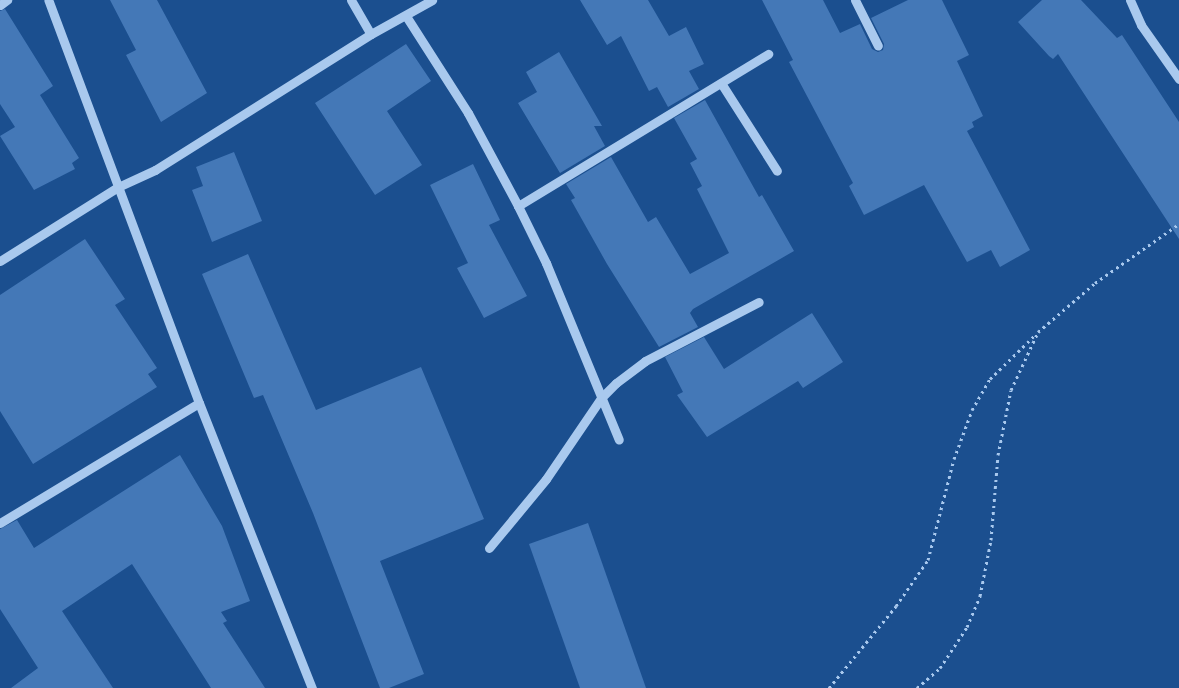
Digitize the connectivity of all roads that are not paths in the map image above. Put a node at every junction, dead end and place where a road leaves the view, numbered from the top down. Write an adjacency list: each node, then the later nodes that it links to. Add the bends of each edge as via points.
1 (7, 0): 7 (street)
2 (48, 0): 15 (street)
3 (351, 0): 9 (street)
4 (432, 0): 8 (street)
5 (855, 0): 10 (street)
6 (1130, 0): 12 (street, via 1141,25)
7 (0, 5)
8 (406, 16): 9 (street); 16 (street, via 468,113)
9 (371, 34): 15 (street, via 154,170)
10 (878, 46)
11 (768, 54): 13 (street)
12 (1179, 80)
13 (721, 82): 14 (street); 16 (street)
14 (777, 171)
15 (118, 186): 17 (street); 20 (street)
16 (518, 206): 19 (street, via 546,263)
17 (0, 261)
18 (759, 302): 19 (street, via 644,361)
19 (601, 398): 21 (street); 23 (street, via 546,479)
20 (199, 403): 22 (street); 24 (street)
21 (619, 440)
22 (0, 523)
23 (489, 548)
24 (312, 688)

